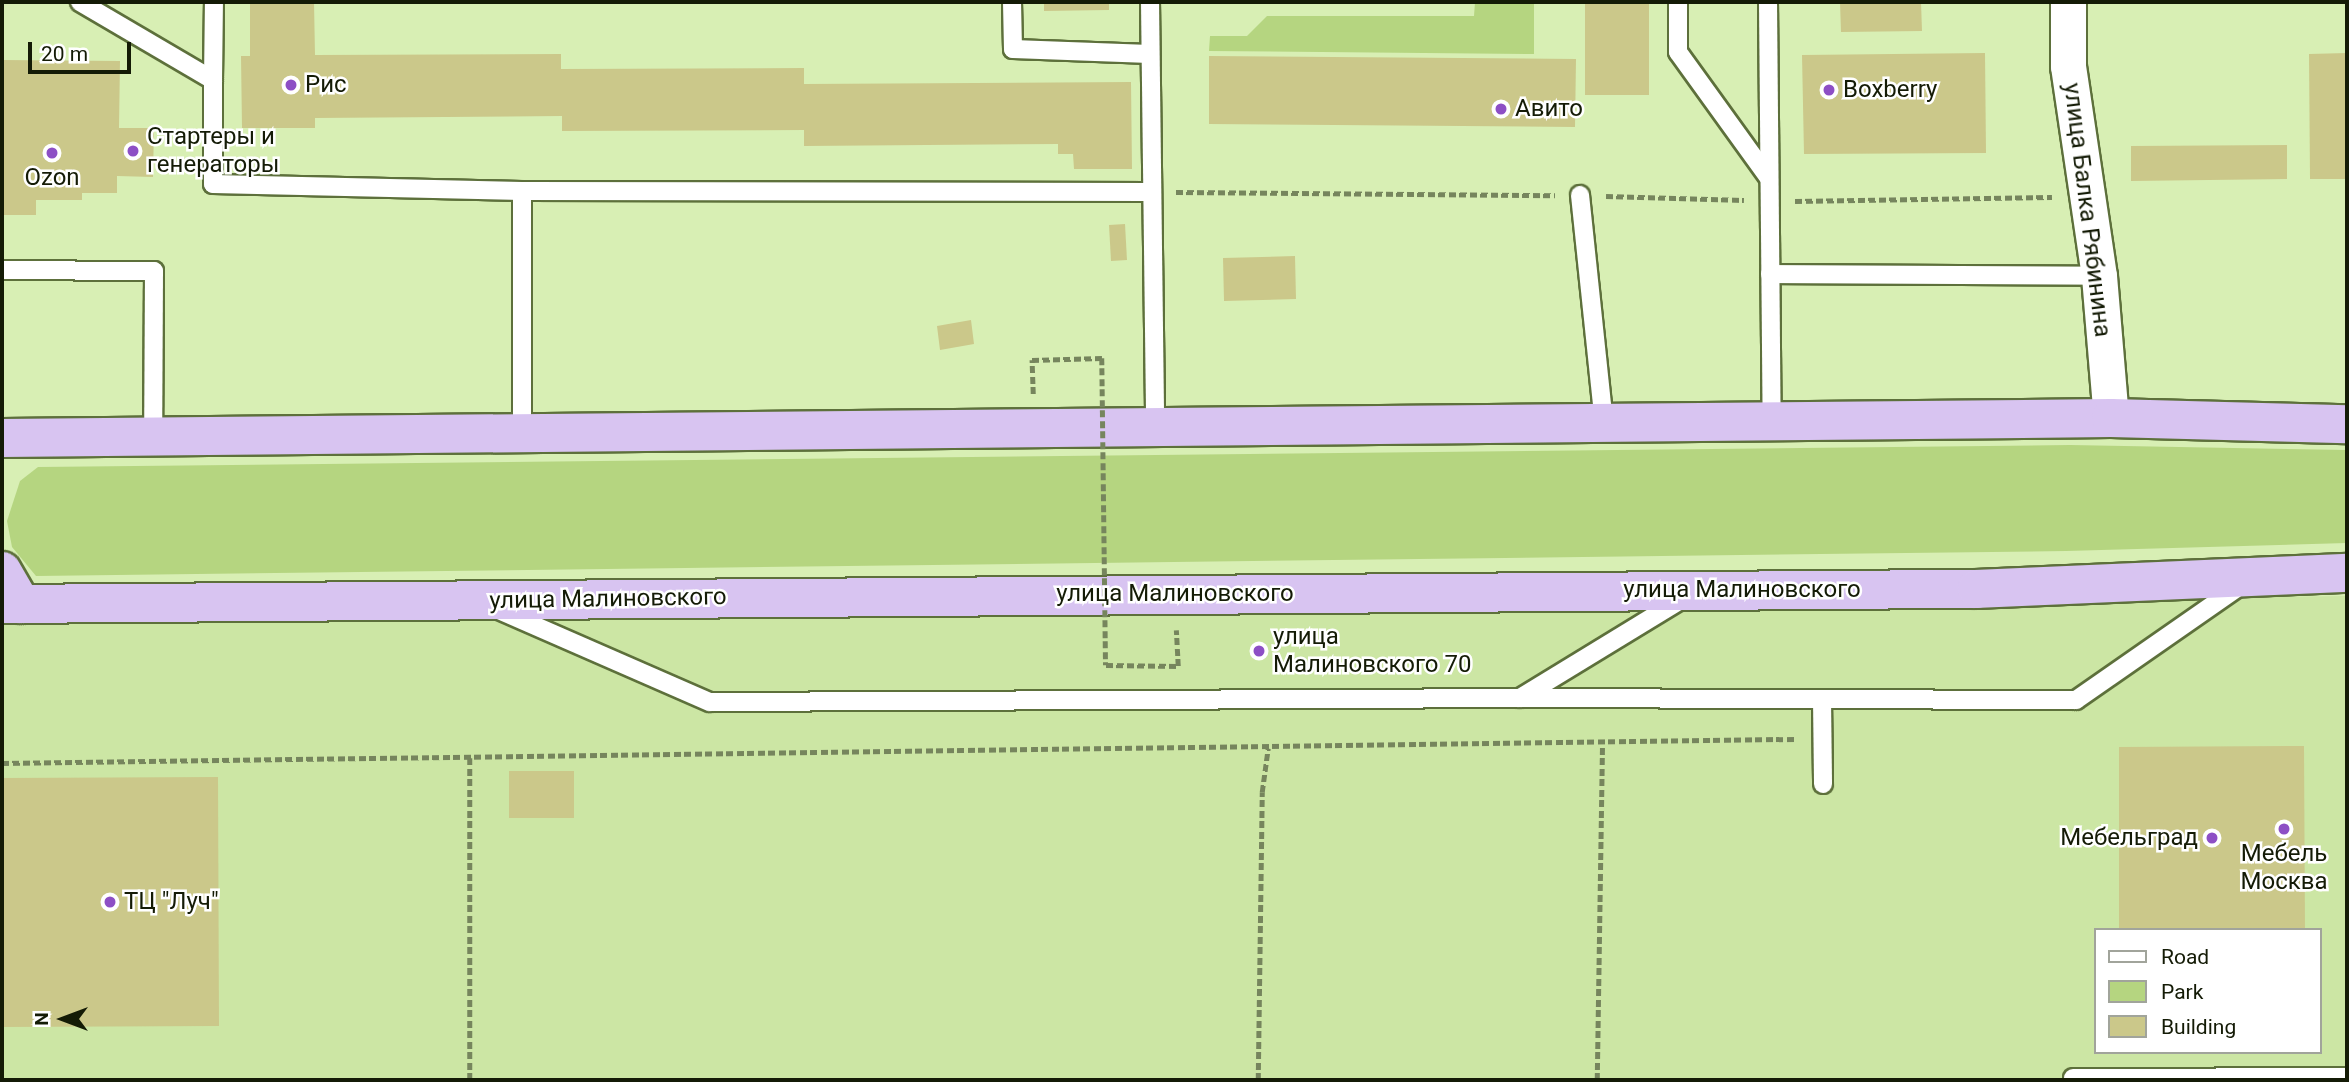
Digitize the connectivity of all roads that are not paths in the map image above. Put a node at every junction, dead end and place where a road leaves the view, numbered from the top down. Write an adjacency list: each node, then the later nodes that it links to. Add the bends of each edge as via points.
1 (80, 2): 9 (lane)
2 (214, 2): 9 (lane)
3 (1012, 2): 8 (lane, via 1013,49)
4 (1150, 2): 8 (lane)
5 (1678, 2): 10 (lane, via 1678,52)
6 (1768, 2): 10 (lane)
7 (2068, 2): 16 (street, улица Балка Рябинина, via 2068,66)
8 (1150, 54): 12 (lane)
9 (213, 80): 11 (lane, via 213,184)
10 (1769, 178): 15 (lane)
11 (522, 191): 12 (lane); 22 (lane)
12 (1152, 192): 21 (lane)
13 (1580, 195): 19 (lane)
14 (2, 270): 23 (lane, via 154,271)
15 (1770, 274): 16 (lane); 18 (lane)
16 (2098, 276): 17 (street, улица Балка Рябинина)
17 (2111, 418): 18 (highway); 20 (highway)
18 (1772, 423): 19 (highway)
19 (1604, 424): 21 (highway)
20 (2347, 424)
21 (1155, 429): 22 (highway)
22 (522, 434): 23 (highway)
23 (153, 437): 24 (highway)
24 (7, 447)
25 (2, 570): 30 (highway)
26 (2347, 573): 27 (highway, улица Малиновского)
27 (2248, 580): 28 (highway, улица Малиновского, via 1978,589); 32 (lane, via 2076,700)
28 (1696, 590): 29 (highway, улица Малиновского); 31 (lane)
29 (477, 601): 30 (highway, улица Малиновского); 31 (lane, via 710,702)
30 (11, 604)
31 (1520, 698): 32 (lane)
32 (1822, 699): 33 (lane)
33 (1823, 784)
34 (2347, 1077): 35 (lane)
35 (2073, 1078)

